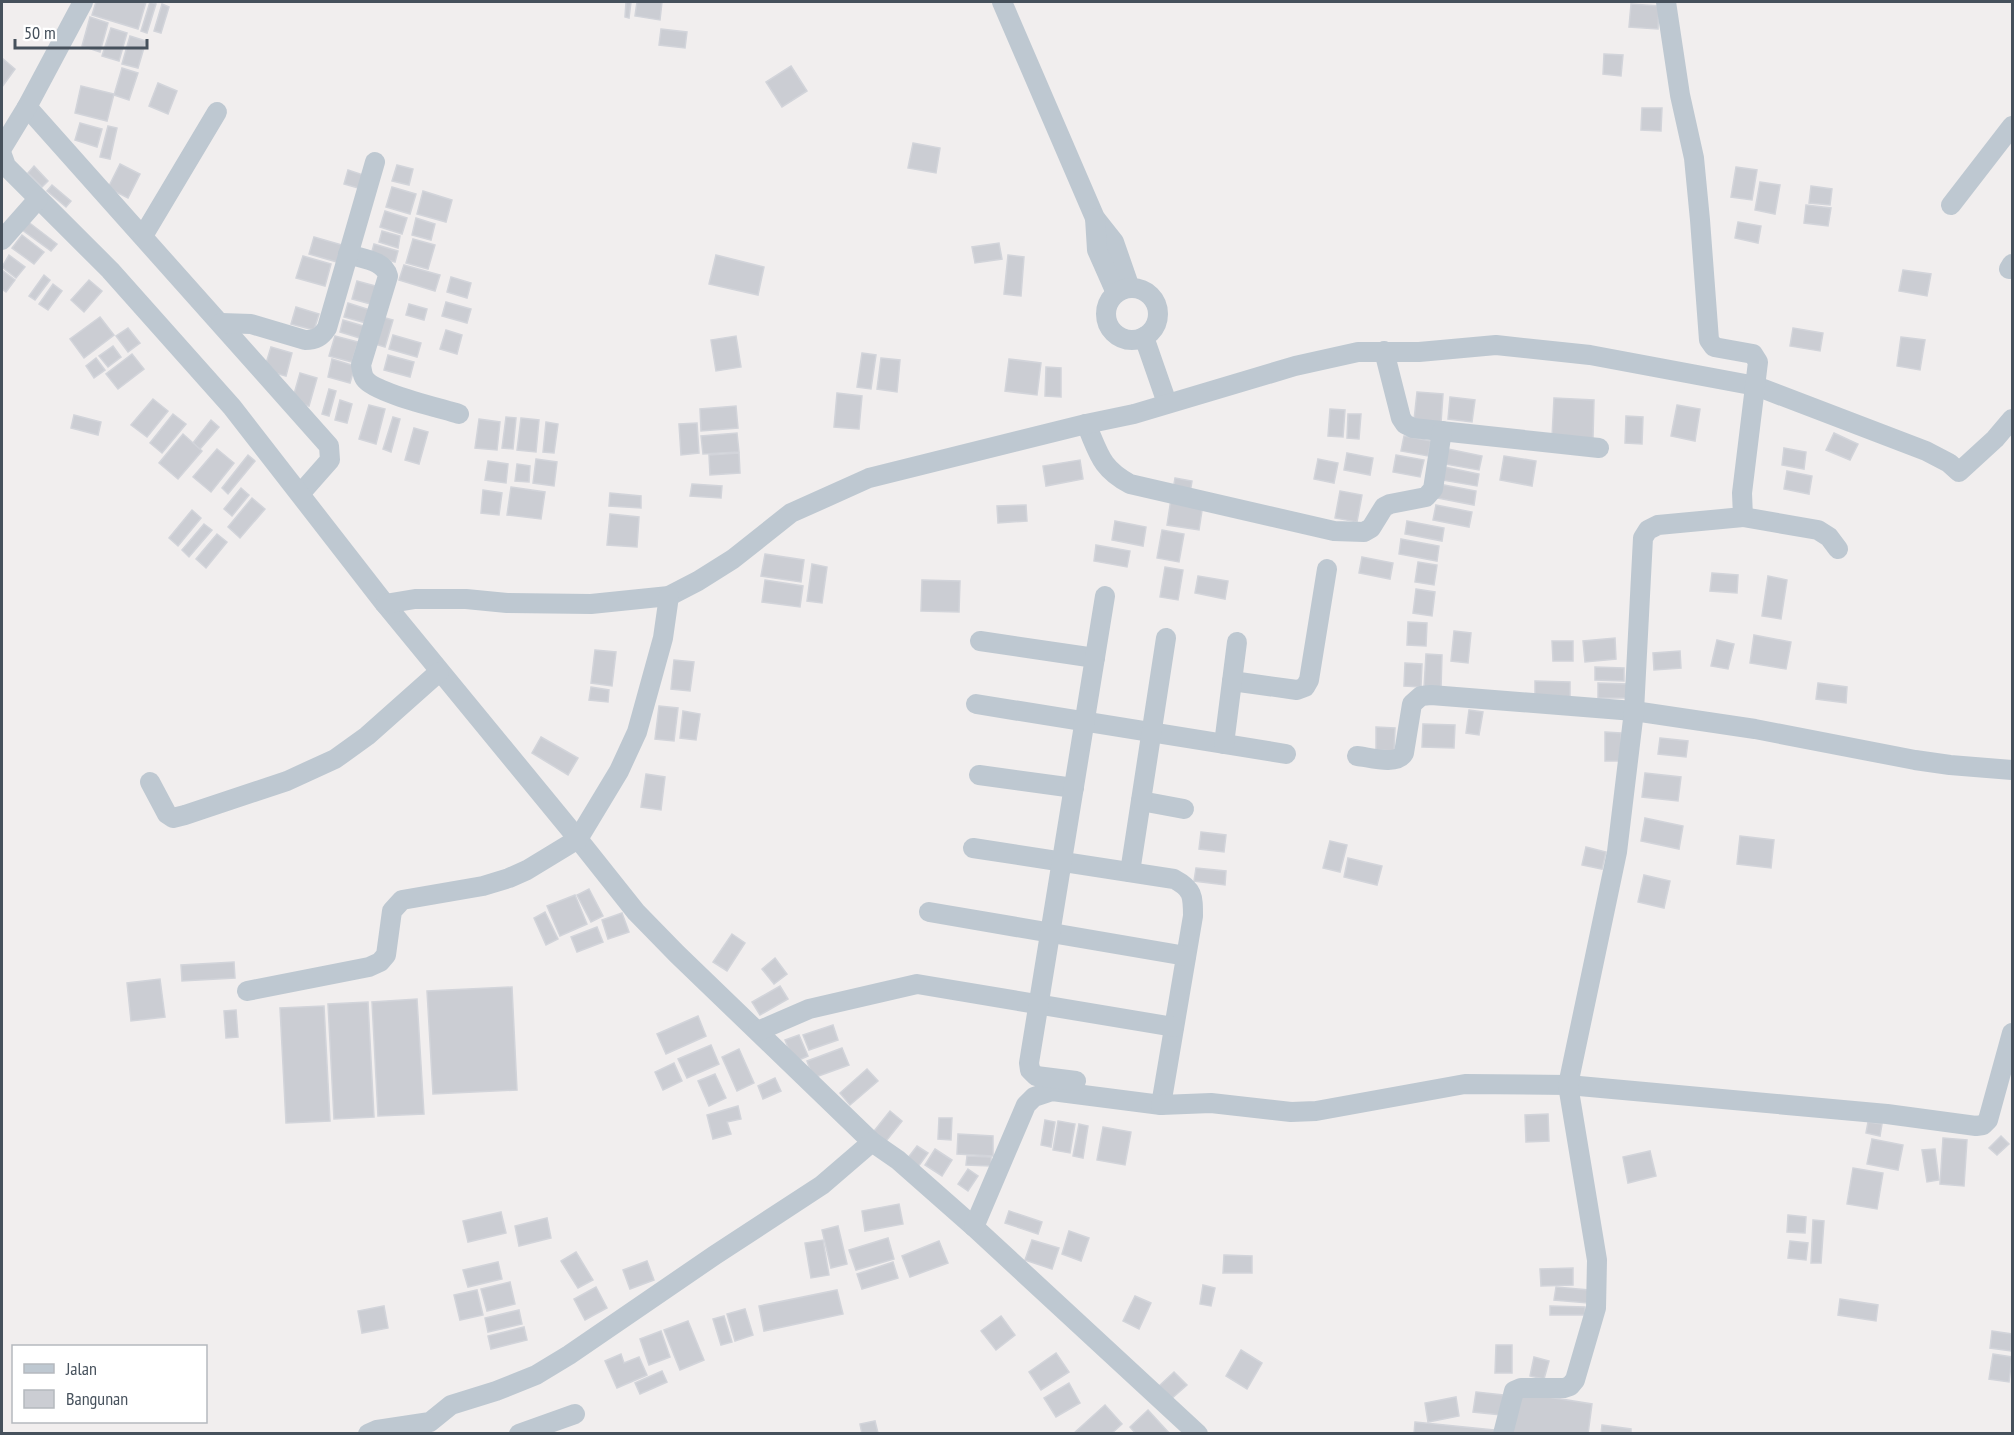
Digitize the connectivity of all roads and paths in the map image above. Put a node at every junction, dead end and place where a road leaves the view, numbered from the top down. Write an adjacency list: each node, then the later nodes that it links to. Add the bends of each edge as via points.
1 (83, 2): 4 (street)
2 (1002, 2): 14 (street, via 1095,218 1114,242)
3 (1666, 2): 18 (street, via 1694,158 1709,340 1714,347 1753,354 1758,362)
4 (27, 107): 7 (street); 11 (street)
5 (217, 112): 11 (street)
6 (2013, 126): 10 (street)
7 (3, 160): 9 (street)
8 (375, 162): 13 (street)
9 (38, 199): 12 (street); 25 (street, via 110,270 202,372)
10 (1951, 205)
11 (143, 236): 15 (street)
12 (2, 240)
13 (348, 254): 15 (street, via 327,328 319,338 305,339 251,324); 20 (street, via 381,264 388,276 361,365 365,379 395,395)
14 (1123, 290): 16 (street, via 1144,291 1154,300 1158,314 1154,328); 16 (street, via 1107,306 1107,321 1115,334 1129,340)
15 (221, 323): 25 (street, via 329,446 330,460)
16 (1144, 338): 19 (street)
17 (1384, 351): 18 (street, via 1496,345 1590,355); 19 (street, via 1295,366); 23 (street, via 1405,424)
18 (1756, 386): 21 (street, via 1926,451 1959,472); 26 (street, via 1742,493)
19 (1167, 403): 22 (street)
20 (459, 414)
21 (2013, 419)
22 (1086, 423): 23 (street, via 1105,466 1130,484 1334,531 1364,532 1384,507 1431,494); 29 (street, via 869,478 791,513 733,559)
23 (1442, 431): 24 (street)
24 (1599, 447)
25 (300, 494): 31 (street)
26 (1743, 517): 27 (street, via 1818,530); 39 (street, via 1658,525 1643,538)
27 (1838, 549)
28 (1328, 568): 37 (street, via 1305,687 1297,690)
29 (669, 596): 31 (street, via 591,604 415,599); 51 (street, via 663,638 638,732 620,771)
30 (1105, 596): 35 (street)
31 (385, 604): 36 (street)
32 (1166, 638): 41 (street)
33 (980, 641): 35 (street)
34 (1237, 642): 37 (street)
35 (1095, 658): 40 (street)
36 (439, 672): 47 (street, via 367,736 334,759 287,781 173,818); 51 (street)
37 (1232, 681): 42 (street)
38 (976, 704): 40 (street)
39 (1634, 711): 44 (street, via 1421,696 1412,704 1401,758); 45 (street, via 1755,729 1915,760); 63 (street, via 1617,852)
40 (1085, 722): 41 (street); 48 (street)
41 (1152, 733): 42 (street); 49 (street)
42 (1224, 744): 43 (street)
43 (1286, 754)
44 (1357, 756)
45 (2013, 770)
46 (979, 775): 48 (street)
47 (150, 782)
48 (1074, 788): 53 (street)
49 (1141, 801): 50 (street); 54 (street)
50 (1184, 809)
51 (578, 839): 58 (street, via 509,878 402,900 392,911 386,955 380,962); 61 (street, via 636,912)
52 (973, 848): 53 (street)
53 (1062, 862): 54 (street); 56 (street)
54 (1130, 872): 57 (street, via 1174,879 1186,885 1192,894 1193,910)
55 (929, 912): 56 (street)
56 (1051, 933): 57 (street); 59 (street)
57 (1186, 956): 60 (street)
58 (247, 991)
59 (1039, 1004): 60 (street); 61 (street, via 917,984 809,1009); 64 (street, via 1029,1063 1036,1076)
60 (1174, 1027): 64 (street)
61 (758, 1031): 65 (street)
62 (2013, 1033): 63 (street, via 1988,1120 1976,1126 1887,1114)
63 (1568, 1085): 64 (street, via 1465,1084 1291,1112); 72 (street, via 1598,1260 1596,1308 1575,1380 1564,1388 1514,1391)
64 (1162, 1099): 66 (street, via 1052,1091 1034,1097 1026,1105)
65 (872, 1142): 66 (street); 68 (street, via 822,1185 569,1355 536,1375 451,1405)
66 (974, 1227): 71 (street)
67 (575, 1414): 70 (street)
68 (431, 1428): 69 (street, via 378,1430)
69 (368, 1434)
70 (519, 1434)
71 (1198, 1434)
72 (1503, 1434)

